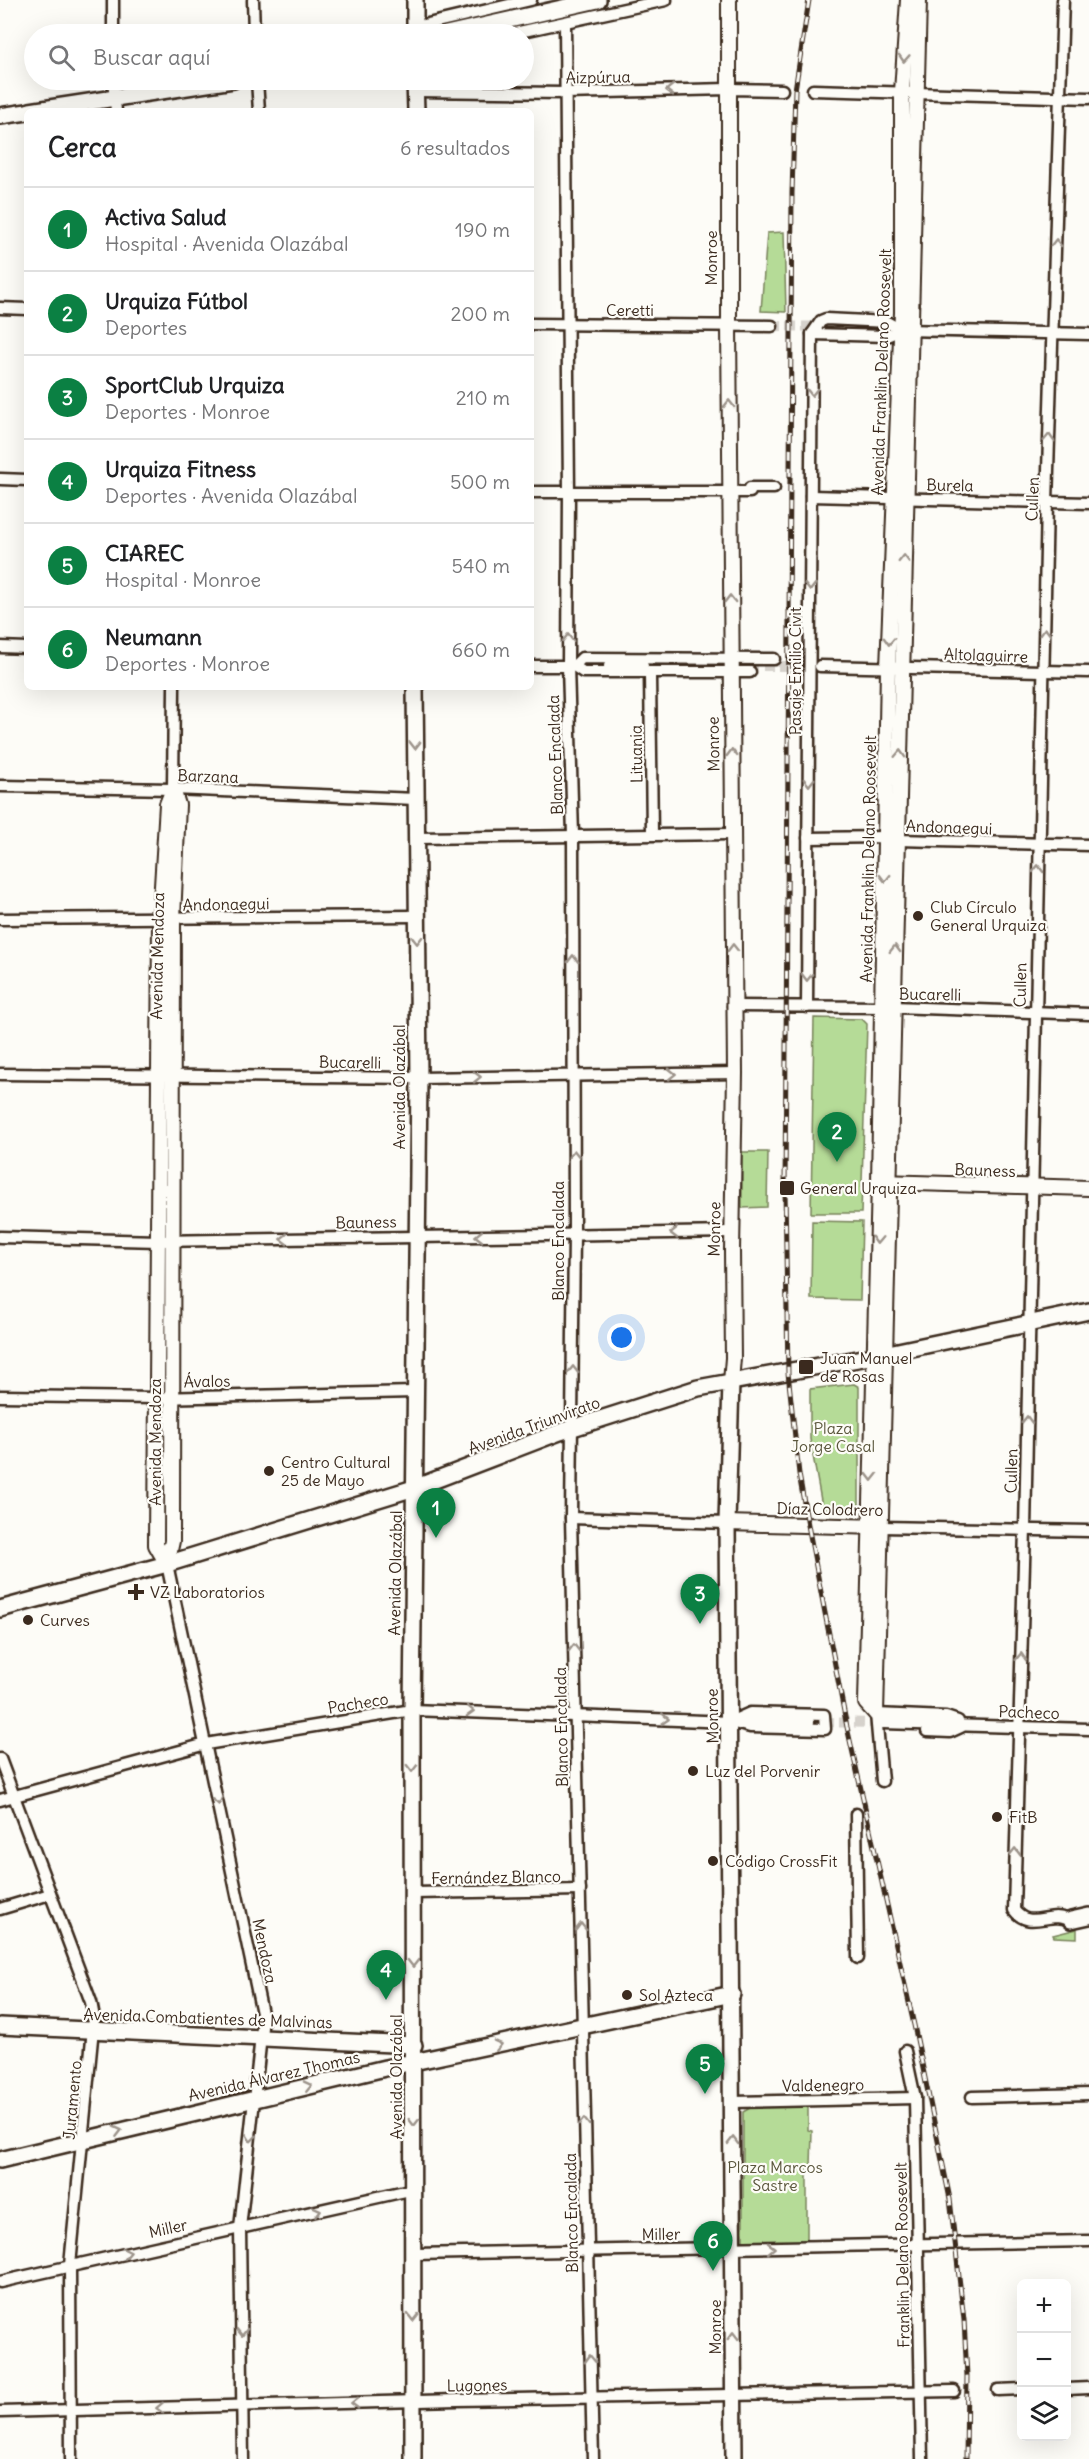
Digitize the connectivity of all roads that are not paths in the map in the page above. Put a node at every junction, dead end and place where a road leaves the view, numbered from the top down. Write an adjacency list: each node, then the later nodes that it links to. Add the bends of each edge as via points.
1 (113, 0): 12 (street)
2 (252, 0): 13 (street)
3 (415, 0): 14 (main road)
4 (531, 0): 15 (street)
5 (598, 0): 16 (main road)
6 (666, 0): 11 (street)
7 (729, 0): 18 (street, Monroe)
8 (908, 0): 26 (street, Avenida Franklin Delano Roosevelt, one-way to 26)
9 (919, 0): 27 (street, Avenida Franklin Delano Roosevelt)
10 (1063, 0): 29 (street, Cullen)
11 (565, 23): 17 (street); 28 (street, Blanco Encalada)
12 (113, 24)
13 (253, 24)
14 (415, 24)
15 (441, 24)
16 (491, 24)
17 (534, 29)
18 (728, 89): 24 (street, Aizpúrua); 28 (street, Aizpúrua, one-way to 28); 41 (street, Monroe)
19 (114, 90): 31 (street)
20 (186, 90): 31 (main road)
21 (258, 90): 33 (street)
22 (415, 90): 34 (main road)
23 (509, 90): 28 (street, Aizpúrua)
24 (782, 90)
25 (813, 90): 26 (street)
26 (902, 92): 27 (street); 44 (street, Avenida Franklin Delano Roosevelt)
27 (917, 92): 29 (street); 44 (street, Avenida Franklin Delano Roosevelt)
28 (565, 93): 40 (street, Blanco Encalada)
29 (1060, 98): 30 (street); 45 (street, Cullen, one-way to 29)
30 (1089, 98)
31 (115, 105): 32 (main road)
32 (72, 108)
33 (259, 108)
34 (416, 108)
35 (24, 112): 36 (main road)
36 (0, 116)
37 (0, 308): 38 (street)
38 (24, 309)
39 (534, 324): 40 (street, Ceretti)
40 (567, 324): 41 (street, Ceretti); 52 (street, Blanco Encalada)
41 (729, 325): 42 (street, Ceretti); 51 (street, Monroe, one-way to 41)
42 (772, 326)
43 (838, 327): 44 (street)
44 (906, 330): 45 (street); 53 (street, Pasaje Emilio Civit, one-way to 53, via 887,322 826,319 812,334); 54 (street, Avenida Franklin Delano Roosevelt)
45 (1054, 333): 46 (street); 55 (street, Cullen, one-way to 45)
46 (1089, 334)
47 (0, 479): 48 (street)
48 (24, 480)
49 (774, 488): 51 (street)
50 (534, 492): 52 (street)
51 (730, 492): 52 (street); 59 (street, Monroe, one-way to 51)
52 (569, 493): 63 (street, Blanco Encalada, one-way to 52)
53 (811, 496): 54 (street, Burela); 61 (street, Pasaje Emilio Civit, one-way to 61)
54 (899, 499): 55 (street, Burela); 65 (street, Avenida Franklin Delano Roosevelt, one-way to 65); 66 (street, Avenida Franklin Delano Roosevelt, one-way to 54)
55 (1047, 502): 56 (street, Burela); 71 (street, Cullen, one-way to 55)
56 (1089, 503)
57 (0, 647): 58 (street)
58 (24, 648)
59 (731, 658): 60 (street); 63 (street, via 582,658); 68 (street, Monroe)
60 (774, 659)
61 (810, 659): 65 (street, Altolaguirre, via 877,661); 70 (street, Pasaje Emilio Civit)
62 (534, 666): 63 (street)
63 (571, 666): 67 (street, via 584,672); 80 (street, Blanco Encalada)
64 (820, 666): 65 (street, Altolaguirre)
65 (886, 668): 66 (street, Altolaguirre); 70 (street, Altolaguirre, via 876,673); 83 (street, Avenida Franklin Delano Roosevelt)
66 (903, 668): 71 (street, Altolaguirre); 83 (street, Avenida Franklin Delano Roosevelt, one-way to 66)
67 (646, 670): 68 (street); 78 (street, Lituania)
68 (731, 672): 69 (street); 79 (street, Monroe, one-way to 68)
69 (750, 672)
70 (810, 672): 82 (street, Pasaje Emilio Civit, one-way to 82)
71 (1044, 672): 72 (street, Altolaguirre); 85 (street, Cullen)
72 (1089, 672)
73 (174, 690): 76 (street)
74 (415, 690): 77 (main road, Avenida Olazábal, one-way to 77)
75 (0, 786): 76 (street, Barzana)
76 (172, 789): 77 (street, Barzana); 88 (street, Avenida Mendoza, via 167,804)
77 (416, 799): 81 (main road, Avenida Olazábal)
78 (652, 834): 79 (street); 80 (street)
79 (732, 834): 89 (street, Monroe, one-way to 79)
80 (573, 835): 81 (street); 97 (street, Blanco Encalada, one-way to 80)
81 (416, 838): 86 (main road, Avenida Olazábal)
82 (808, 838): 83 (street, Andonaegui); 90 (street, Pasaje Emilio Civit, one-way to 90)
83 (892, 839): 85 (street, Andonaegui); 91 (street, Avenida Franklin Delano Roosevelt)
84 (1089, 845): 85 (street, Andonaegui)
85 (1038, 846): 92 (street, Cullen, one-way to 85)
86 (416, 916): 88 (street, Andonaegui); 98 (main road, Avenida Olazábal, one-way to 98)
87 (0, 919): 88 (street, Andonaegui)
88 (167, 919): 96 (street, Avenida Mendoza)
89 (734, 1006): 90 (street, Bucarelli); 94 (street, Monroe)
90 (807, 1007): 91 (street, Bucarelli)
91 (888, 1008): 92 (street, Bucarelli); 99 (street, Avenida Franklin Delano Roosevelt)
92 (1035, 1012): 93 (street, Bucarelli); 100 (street, Cullen)
93 (1089, 1014)
94 (735, 1073): 97 (street, Bucarelli, one-way to 94); 102 (street, Monroe)
95 (0, 1074): 96 (street, Bucarelli)
96 (167, 1074): 98 (street, Bucarelli); 106 (street, Avenida Mendoza)
97 (573, 1075): 98 (street, Bucarelli, one-way to 97); 103 (street, Blanco Encalada, one-way to 97)
98 (418, 1078): 105 (main road, Avenida Olazábal)
99 (884, 1182): 100 (street, Bauness); 109 (street, Avenida Franklin Delano Roosevelt)
100 (1033, 1188): 101 (street, Bauness); 108 (street, Cullen)
101 (1089, 1188)
102 (732, 1232): 103 (street, Bauness, one-way to 103); 110 (street, Monroe)
103 (574, 1234): 105 (street, Bauness, one-way to 105); 114 (street, Blanco Encalada, one-way to 103)
104 (0, 1237): 106 (street, Bauness)
105 (416, 1238): 106 (street, Bauness, one-way to 106); 111 (main road, Avenida Olazábal)
106 (165, 1241): 113 (street, Avenida Mendoza)
107 (1089, 1311): 108 (main road, Avenida Triunvirato)
108 (1029, 1323): 109 (main road, Avenida Triunvirato); 119 (street, Cullen, one-way to 108)
109 (880, 1355): 110 (main road, Avenida Triunvirato); 118 (street, Avenida Franklin Delano Roosevelt)
110 (730, 1382): 114 (main road, Avenida Triunvirato, via 698,1388); 117 (main road, Monroe)
111 (414, 1392): 113 (street, Ávalos); 115 (main road, Avenida Olazábal)
112 (0, 1396): 113 (street, Ávalos)
113 (164, 1397): 121 (street, Avenida Mendoza, via 172,1541)
114 (573, 1428): 115 (main road, Avenida Triunvirato); 116 (street, Blanco Encalada)
115 (414, 1488): 121 (main road, Avenida Triunvirato); 123 (main road, Avenida Olazábal)
116 (571, 1518): 117 (street, Díaz Colodrero); 124 (street, Blanco Encalada, one-way to 116)
117 (727, 1523): 118 (street, Díaz Colodrero); 125 (main road, Monroe)
118 (876, 1527): 119 (street, Díaz Colodrero); 127 (street, Avenida Franklin Delano Roosevelt)
119 (1025, 1530): 120 (street, Díaz Colodrero); 129 (street, Cullen, one-way to 119)
120 (1089, 1531)
121 (167, 1564): 122 (main road, Avenida Triunvirato); 131 (street, Mendoza)
122 (0, 1609)
123 (412, 1710): 124 (street, Pacheco, one-way to 124); 131 (street, Pacheco); 138 (main road, Avenida Olazábal, one-way to 138)
124 (576, 1714): 125 (street, Pacheco, one-way to 125); 137 (street, Blanco Encalada)
125 (730, 1722): 125 (street, Pacheco, via 750,1727 825,1730 824,1715 750,1713); 126 (street, Pacheco); 144 (main road, Monroe)
126 (809, 1722)
127 (878, 1723): 128 (street, Pacheco, via 946,1717); 128 (street, Pacheco, via 950,1732); 133 (street, Avenida Franklin Delano Roosevelt)
128 (967, 1725): 129 (street, Pacheco)
129 (1018, 1727): 130 (street, Pacheco); 142 (street, Cullen, one-way to 129, via 1030,1920 1014,1910)
130 (1089, 1729)
131 (206, 1744): 134 (street, Pacheco); 148 (street, Mendoza, one-way to 148, via 263,2018)
132 (0, 1759): 134 (street, Juramento)
133 (882, 1781)
134 (13, 1796): 135 (street, Pacheco); 139 (street, Juramento)
135 (0, 1800)
136 (856, 1814): 143 (street)
137 (580, 1890): 138 (street, Fernández Blanco); 146 (street, Blanco Encalada, one-way to 137)
138 (413, 1893): 149 (main road, Avenida Olazábal, one-way to 149)
139 (50, 1894): 140 (street); 147 (street, Juramento, via 91,2002)
140 (0, 1909)
141 (1089, 1916): 142 (main road)
142 (1071, 1920)
143 (858, 1958)
144 (732, 1994): 146 (main road, Avenida Álvarez Thomas); 156 (main road, Monroe)
145 (0, 2026): 147 (main road, Avenida Combatientes de Malvinas)
146 (582, 2026): 151 (main road, Avenida Álvarez Thomas, one-way to 146); 164 (street, Blanco Encalada, one-way to 146)
147 (93, 2031): 148 (main road, Avenida Combatientes de Malvinas); 157 (street, Juramento)
148 (262, 2038): 149 (main road, Avenida Combatientes de Malvinas); 154 (street, Mendoza)
149 (414, 2045): 151 (main road, Avenida Olazábal)
150 (905, 2051): 155 (street, Franklin Delano Roosevelt)
151 (414, 2064): 154 (main road, Avenida Álvarez Thomas, one-way to 151); 159 (main road, Avenida Olazábal, one-way to 159)
152 (1089, 2094): 153 (street)
153 (972, 2097)
154 (256, 2098): 157 (main road, Avenida Álvarez Thomas, one-way to 154); 160 (street, Mendoza, one-way to 160)
155 (915, 2098): 156 (street, Valdenegro); 162 (street, Franklin Delano Roosevelt)
156 (733, 2102): 163 (main road, Monroe, one-way to 156)
157 (83, 2140): 158 (main road, Avenida Álvarez Thomas); 166 (street, Juramento)
158 (0, 2160)
159 (414, 2189): 160 (street, Miller, one-way to 159); 165 (main road, Avenida Olazábal)
160 (240, 2228): 166 (street, Miller, one-way to 160); 177 (street, Mendoza, one-way to 177)
161 (1089, 2241): 162 (street, Miller)
162 (917, 2244): 163 (street, Miller, one-way to 162); 172 (street, Franklin Delano Roosevelt)
163 (732, 2248): 164 (street, Miller); 174 (main road, Monroe, one-way to 163)
164 (587, 2251): 165 (street, Miller); 175 (street, Blanco Encalada, one-way to 164)
165 (414, 2254): 176 (main road, Avenida Olazábal, one-way to 176)
166 (70, 2265): 167 (street, Miller); 178 (street, Juramento)
167 (0, 2282)
168 (1089, 2388): 170 (street)
169 (1017, 2389): 171 (street)
170 (1071, 2389)
171 (998, 2390)
172 (919, 2391): 173 (street, Lugones); 174 (street, Lugones); 185 (street, Franklin Delano Roosevelt)
173 (954, 2391)
174 (733, 2394): 175 (street, Lugones); 184 (main road, Monroe)
175 (591, 2398): 176 (street, Lugones); 183 (street, Blanco Encalada)
176 (413, 2402): 177 (street, Lugones, one-way to 177); 182 (main road, Avenida Olazábal)
177 (244, 2406): 178 (street, Lugones, one-way to 178); 181 (street, Mendoza)
178 (70, 2411): 179 (street, Lugones); 180 (street, Juramento)
179 (0, 2412)
180 (71, 2459)
181 (243, 2459)
182 (413, 2459)
183 (593, 2459)
184 (734, 2459)
185 (922, 2459)

